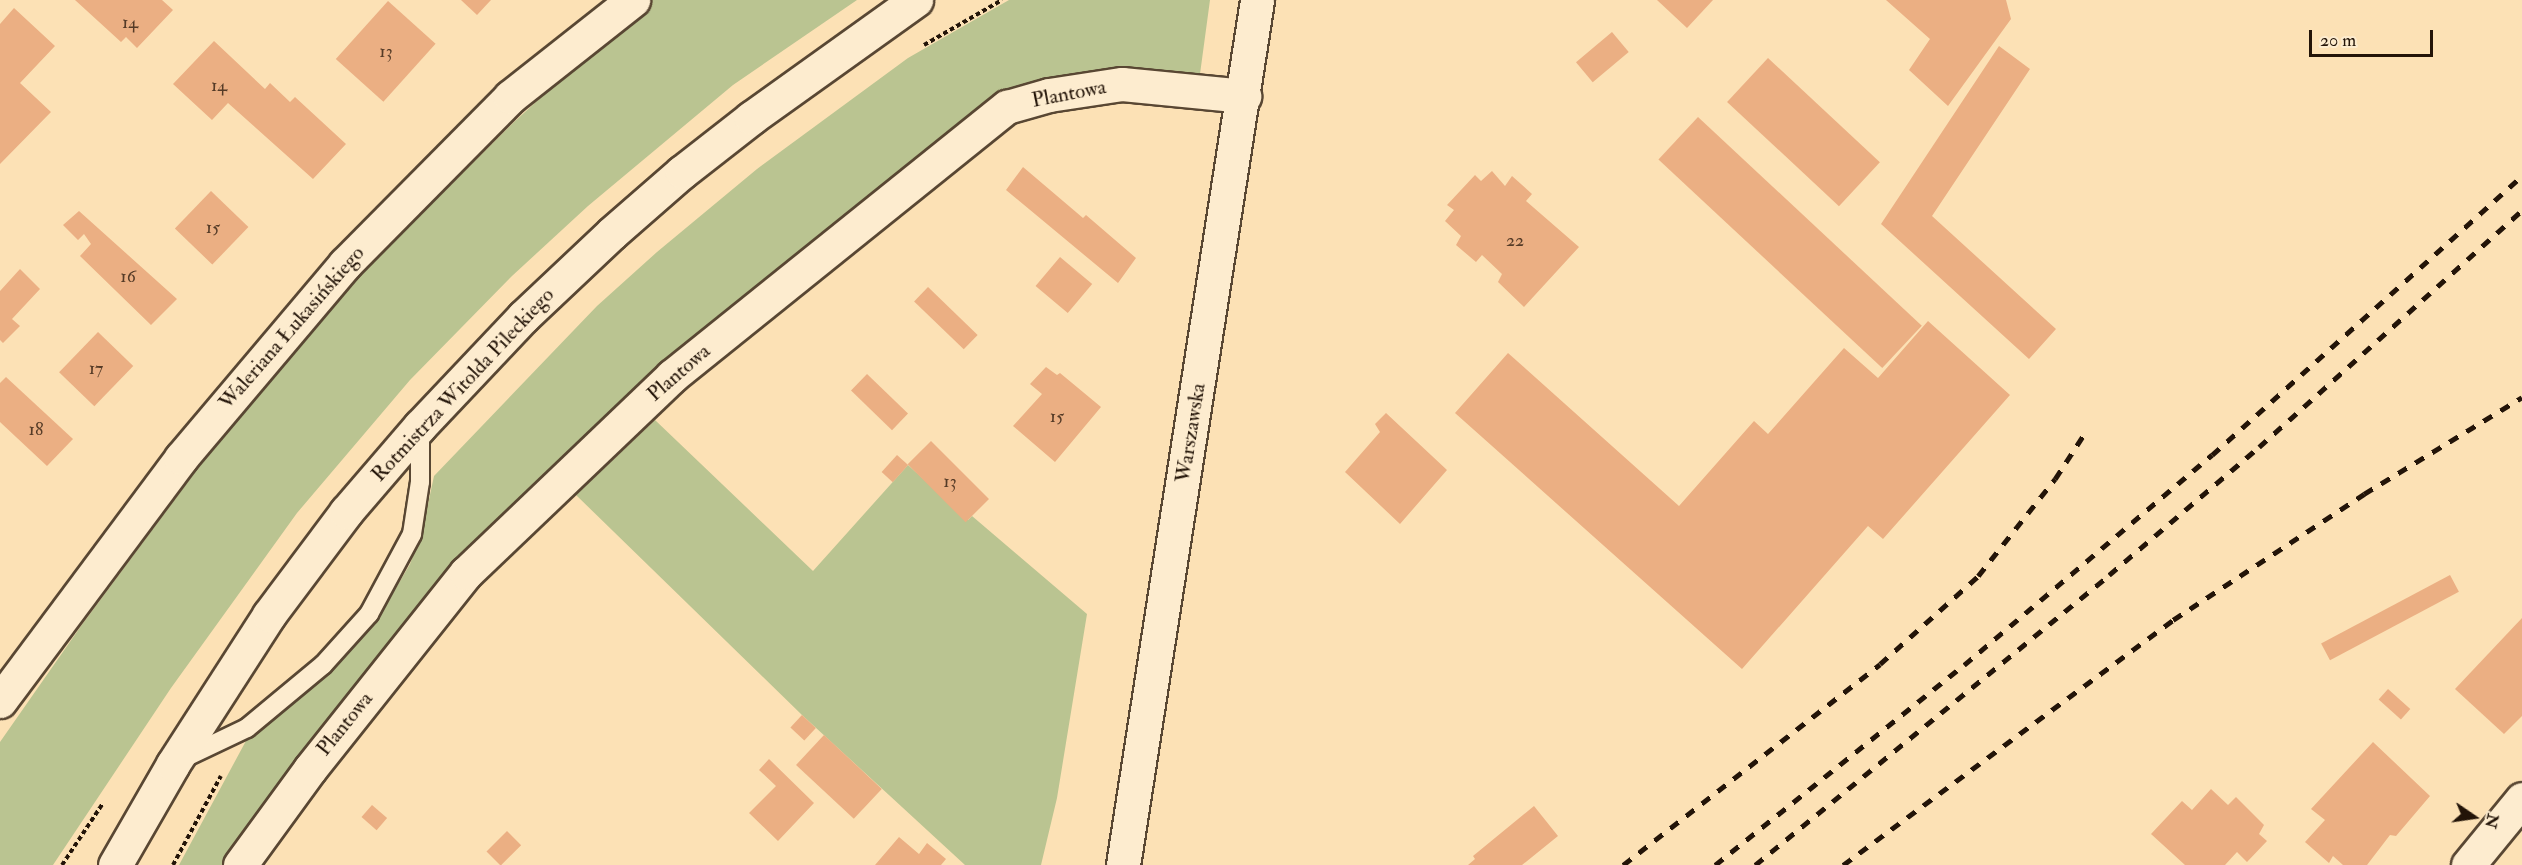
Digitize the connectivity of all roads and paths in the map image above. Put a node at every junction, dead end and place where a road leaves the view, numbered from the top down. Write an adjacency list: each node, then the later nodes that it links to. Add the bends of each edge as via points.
1 (633, 0): 8 (street, Waleriana Łukasińskiego, via 510,97 345,264 182,458)
2 (916, 0): 7 (street, Rotmistrza Witolda Pileckiego, via 682,172 523,317)
3 (1002, 0): 5 (path)
4 (1257, 0): 6 (street, Warszawska)
5 (922, 46)
6 (1244, 96): 14 (street, Plantowa, via 1122,84 1049,95 1007,107 672,376 466,573 310,769); 15 (street, Warszawska)
7 (420, 426): 9 (lane, via 420,482 412,534 369,614 322,665); 10 (street, Rotmistrza Witolda Pileckiego, via 346,512 269,615)
8 (0, 701)
9 (247, 728): 10 (lane); 13 (path)
10 (173, 764): 12 (street, Rotmistrza Witolda Pileckiego)
11 (2522, 799): 16 (street)
12 (114, 865)
13 (173, 865)
14 (240, 865)
15 (1124, 865)
16 (2468, 865)

